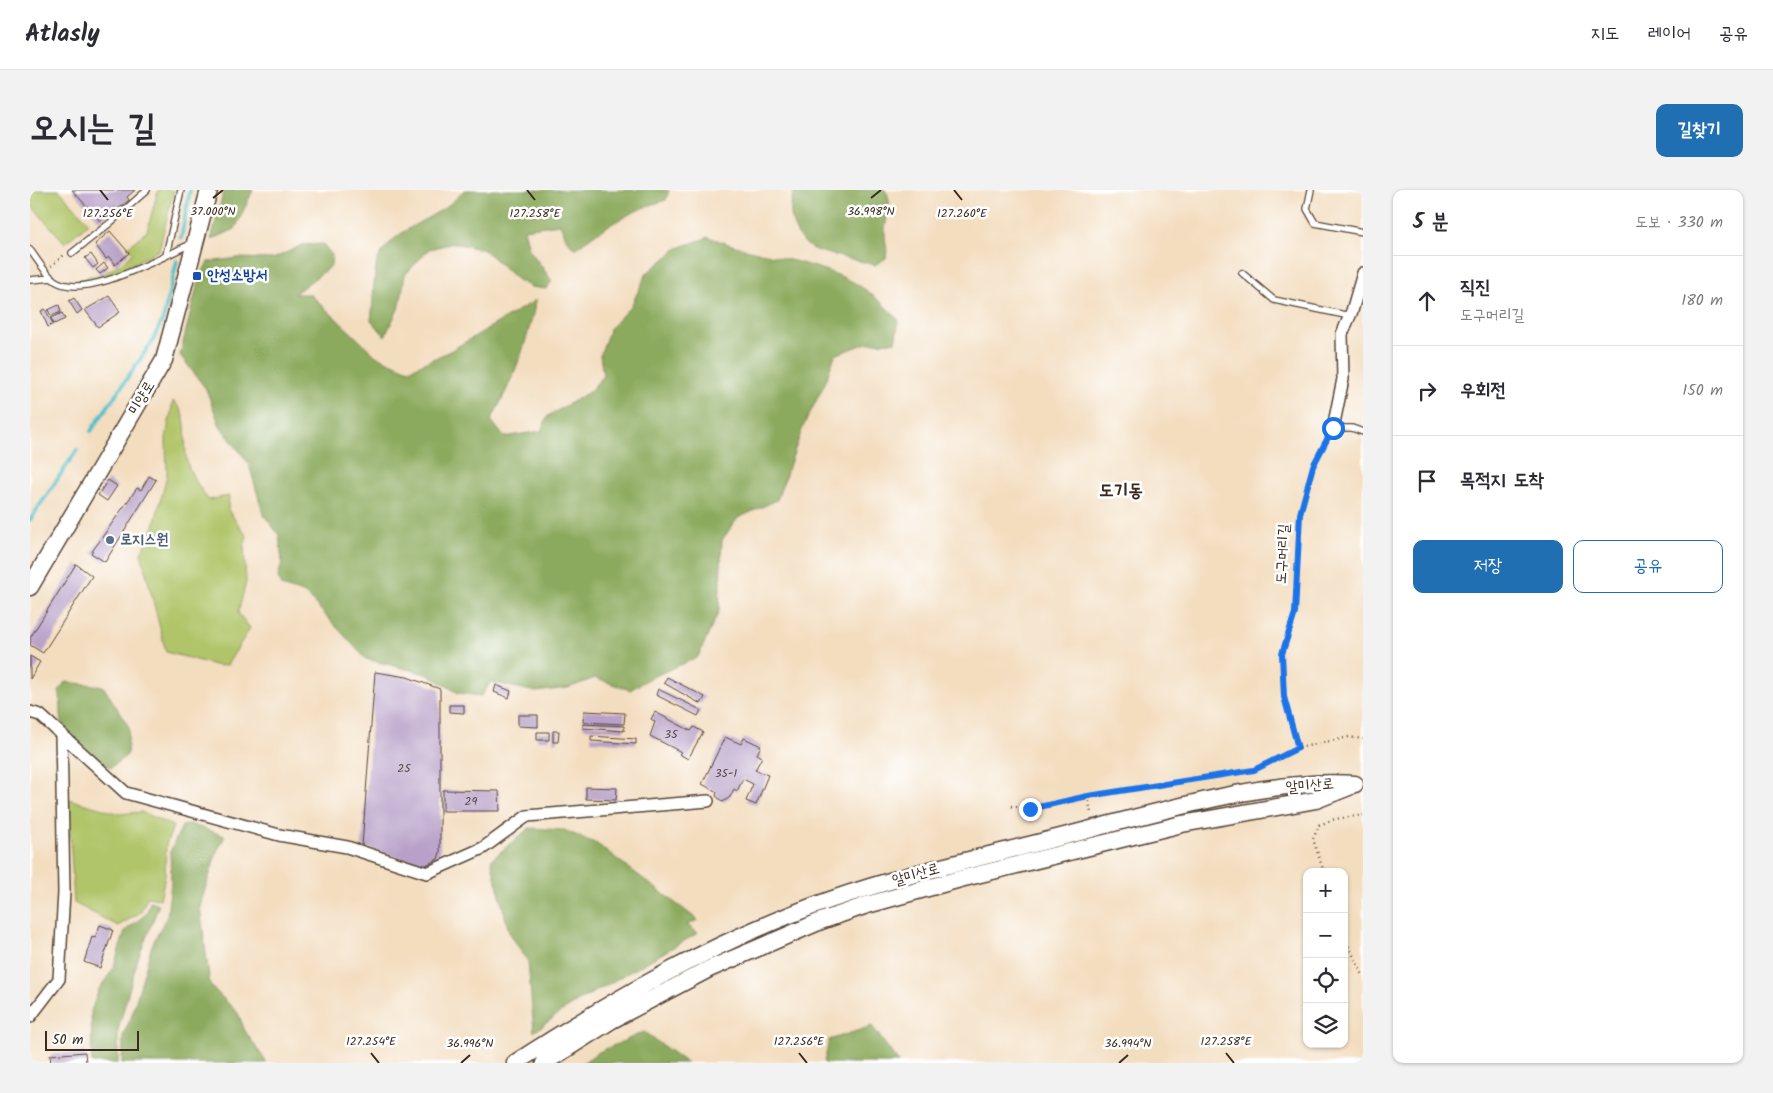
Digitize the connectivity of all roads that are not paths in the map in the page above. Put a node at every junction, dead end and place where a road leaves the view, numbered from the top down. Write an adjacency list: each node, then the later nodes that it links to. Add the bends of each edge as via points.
1 (147, 190): 8 (lane)
2 (181, 190): 9 (lane)
3 (209, 190): 6 (main road, 미양로)
4 (1311, 190): 5 (lane, via 1307,209 1315,223)
5 (1363, 232)
6 (195, 242): 9 (lane); 17 (main road, 미양로, via 164,360)
7 (30, 250): 12 (lane)
8 (72, 253)
9 (166, 255): 12 (lane, via 104,282 70,286)
10 (1242, 273): 14 (lane, via 1274,300)
11 (1363, 273): 14 (street)
12 (52, 278): 13 (lane)
13 (30, 280)
14 (1350, 316): 15 (street, via 1342,334 1343,379)
15 (1333, 428): 16 (lane, via 1352,428)
16 (1363, 432)
17 (30, 587)
18 (30, 712): 19 (street, via 40,714)
19 (61, 734): 21 (street, via 126,793 279,835 347,848 427,873 484,848 527,816); 22 (street, via 64,892 58,979)
20 (1359, 783): 23 (main road, 알미산로, via 1334,782 1268,790 1176,807 938,868 830,900 725,943 681,965); 24 (main road, 알미산로, via 1316,800 1182,824 858,908 709,969 612,1020)
21 (708, 801)
22 (30, 1017)
23 (515, 1063)
24 (544, 1063)

